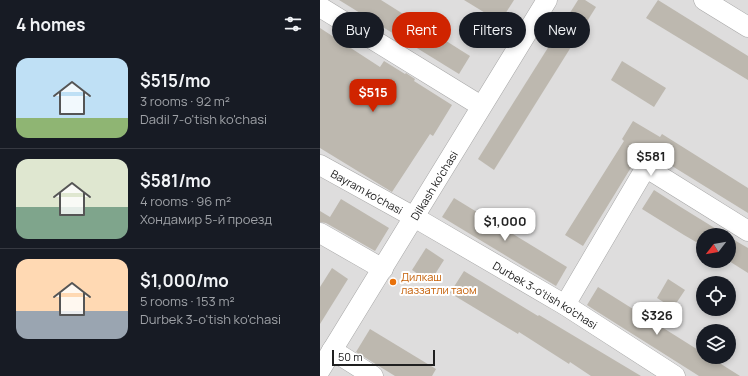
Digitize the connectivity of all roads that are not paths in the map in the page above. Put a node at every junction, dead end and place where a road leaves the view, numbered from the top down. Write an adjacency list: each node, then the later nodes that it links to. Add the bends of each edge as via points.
1 (548, 0): 6 (street, Dilkash ko'chasi)
2 (704, 0): 4 (street)
3 (320, 7): 6 (street)
4 (731, 7): 5 (street)
5 (748, 27)
6 (481, 106): 8 (street, Dilkash ko'chasi)
7 (320, 164): 8 (street, Bayram ko'chasi)
8 (414, 217): 11 (street, Dilkash ko'chasi); 12 (street, Durbek 3-o'tish ko'chasi)
9 (748, 231): 12 (street, via 650,170 646,170)
10 (320, 233): 11 (street)
11 (383, 269): 13 (street, Dilkash ko'chasi)
12 (565, 305): 16 (street, Durbek 3-o'tish ko'chasi)
13 (332, 350): 14 (street, Dilkash ko'chasi); 15 (street)
14 (320, 370)
15 (373, 376)
16 (675, 376)

